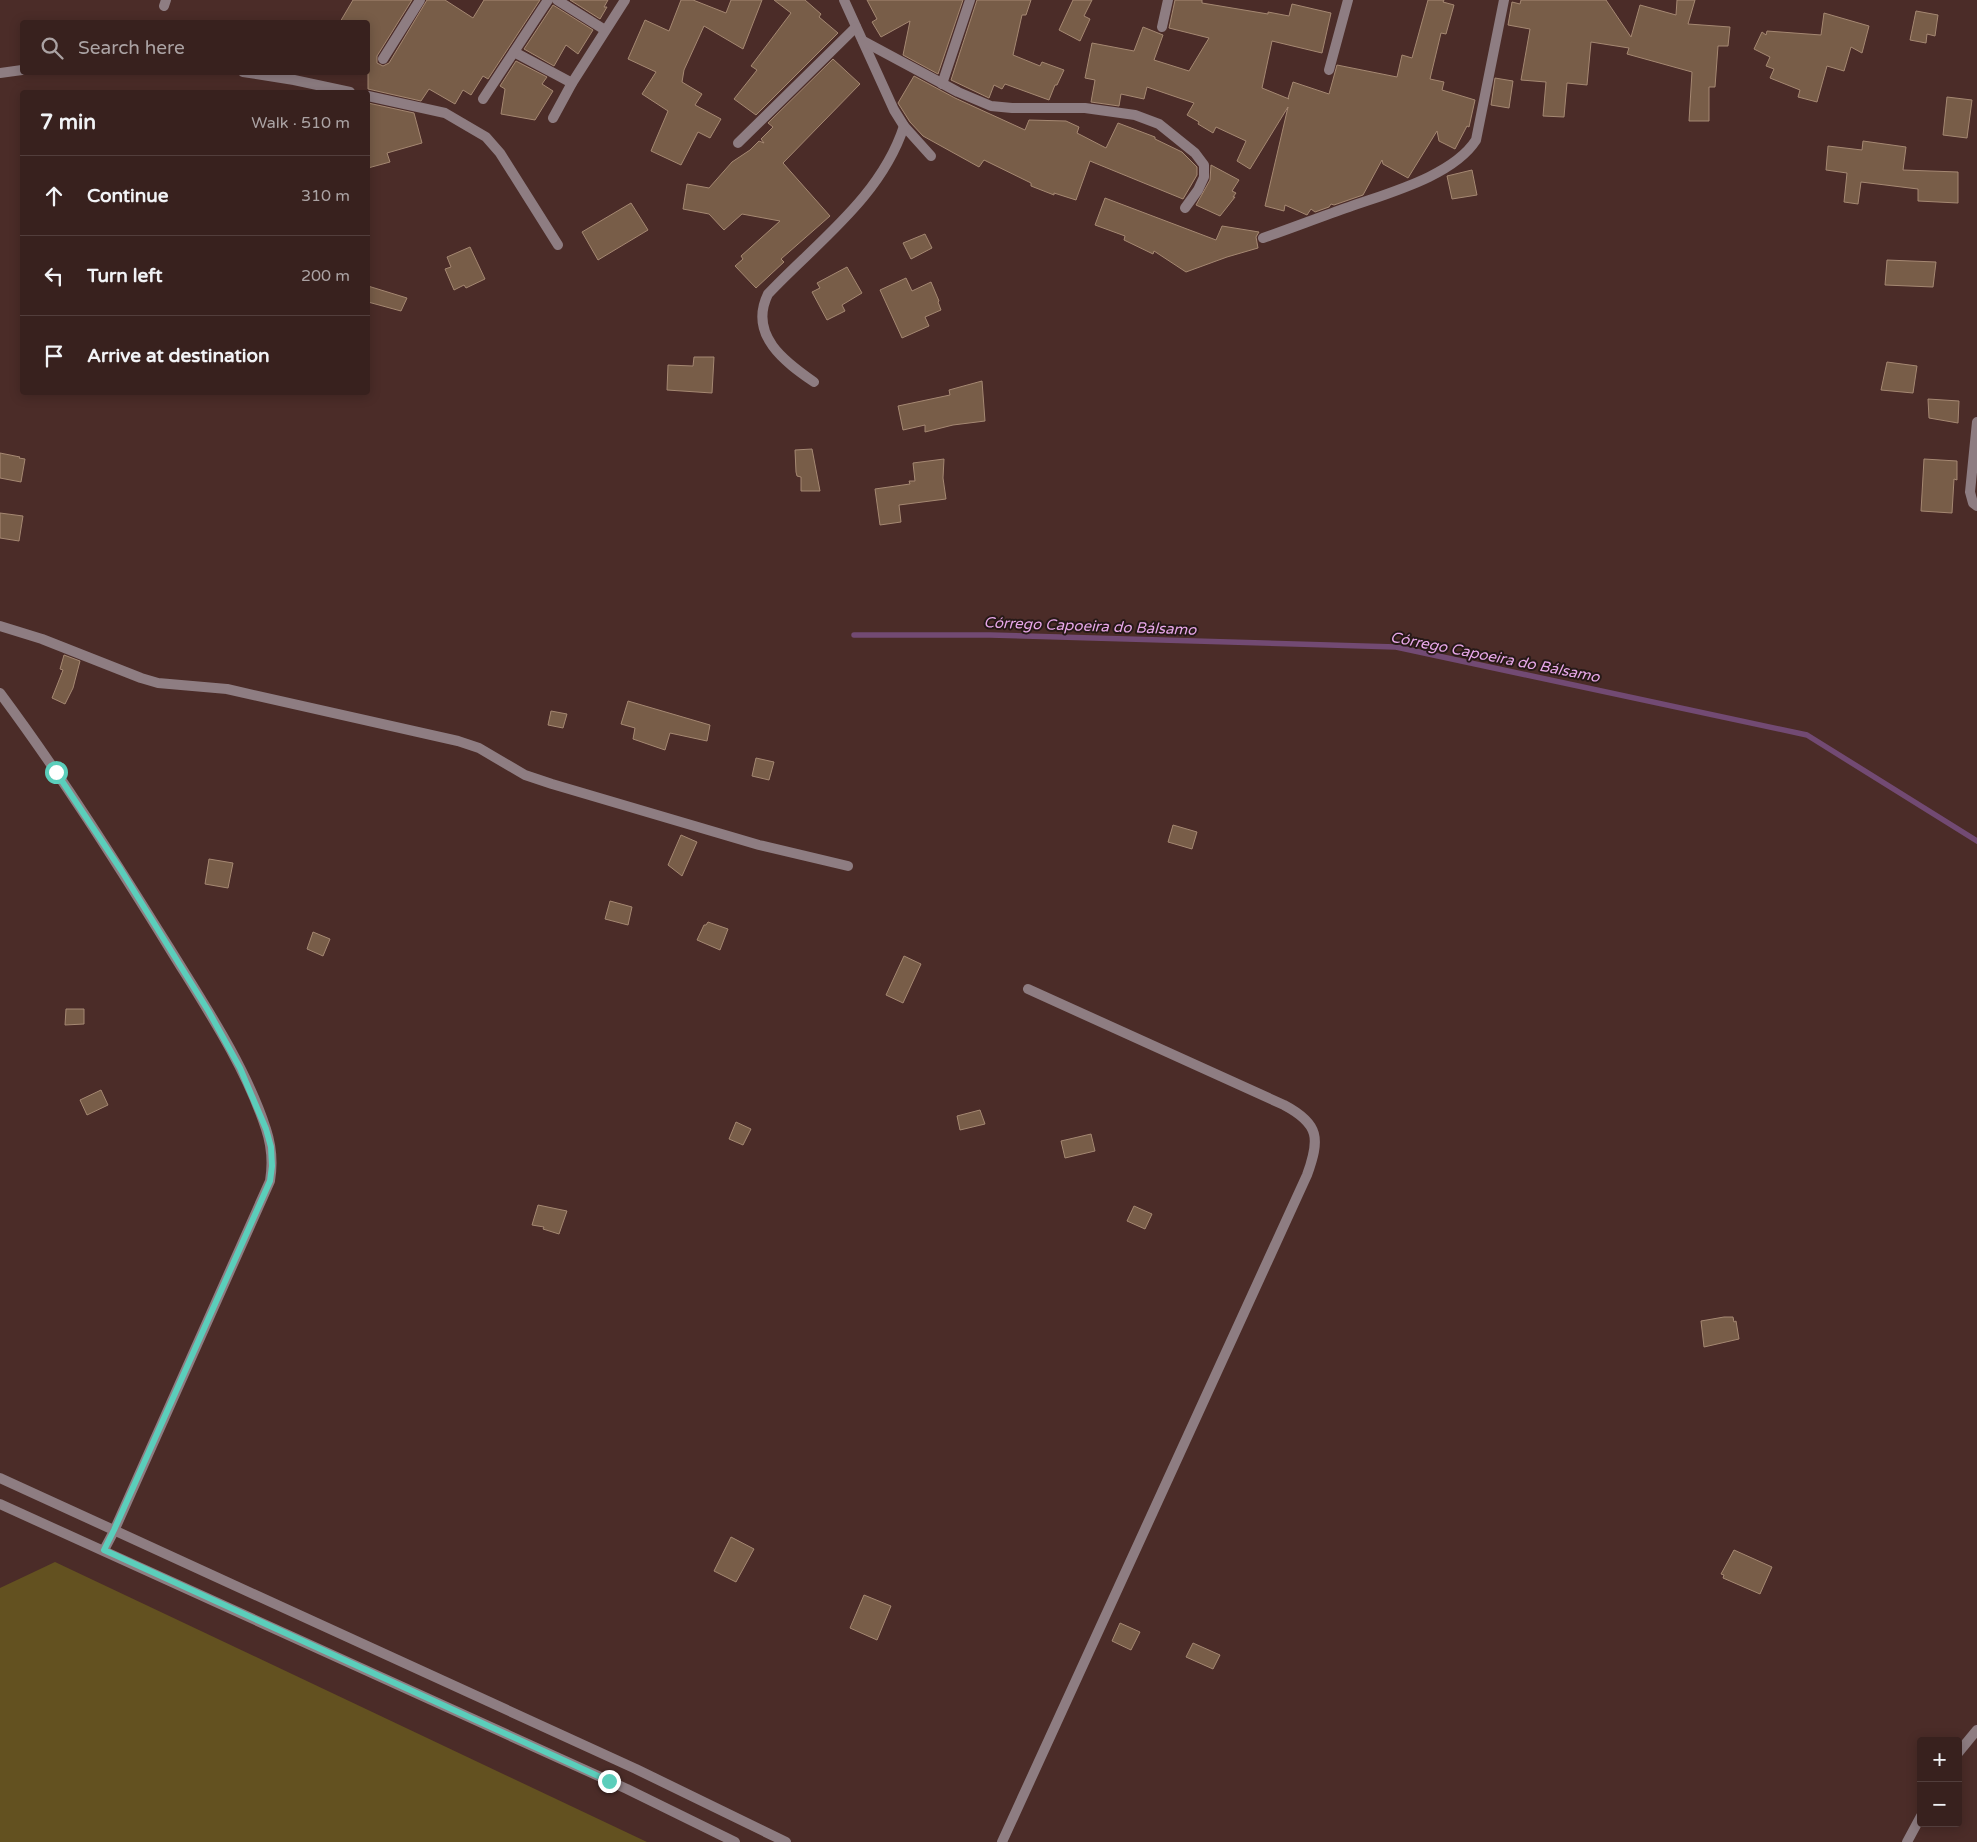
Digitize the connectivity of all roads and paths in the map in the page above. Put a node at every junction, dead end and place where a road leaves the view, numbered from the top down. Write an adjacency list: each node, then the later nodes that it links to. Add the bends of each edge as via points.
1 (420, 0): 15 (street)
2 (548, 0): 14 (street)
3 (557, 0): 12 (street)
4 (624, 0): 12 (street)
5 (844, 0): 10 (street)
6 (970, 0): 21 (street)
7 (1168, 0): 11 (street)
8 (1348, 0): 17 (street)
9 (1504, 0): 30 (street, via 1476,140 1469,150 1432,175 1398,191)
10 (856, 27): 13 (street); 27 (street)
11 (1162, 27)
12 (605, 30): 20 (street)
13 (863, 41): 21 (street); 26 (street)
14 (514, 52): 20 (street); 24 (street)
15 (383, 59)
16 (20, 70): 18 (street)
17 (1329, 70)
18 (0, 73)
19 (262, 75): 22 (street)
20 (572, 82): 25 (street)
21 (942, 84): 29 (street, via 991,106 1085,108 1135,115 1159,124 1195,153 1204,165 1204,177)
22 (341, 90)
23 (370, 96): 31 (street, via 445,113 486,137 500,152)
24 (484, 99)
25 (553, 118)
26 (904, 126): 28 (street); 32 (street, via 898,143 872,187 764,301 762,321 773,348)
27 (738, 143)
28 (931, 156)
29 (1185, 208)
30 (1263, 238)
31 (558, 245)
32 (814, 382)
33 (1977, 422): 34 (street, via 1970,492)
34 (1977, 506)
35 (0, 626): 37 (street, via 158,683 227,689 458,741 479,748 525,775 552,784 760,845)
36 (0, 693): 41 (street, via 91,824 209,1012 240,1068 271,1147 270,1181)
37 (848, 866)
38 (1028, 989): 48 (street, via 1300,1113 1309,1121 1314,1150 1307,1175)
39 (0, 1478): 41 (street)
40 (0, 1504): 42 (street)
41 (114, 1530): 42 (street); 47 (street, via 636,1769)
42 (104, 1550): 46 (street, via 627,1789)
43 (1977, 1730): 44 (street)
44 (1962, 1748)
45 (1917, 1823): 49 (street)
46 (735, 1842)
47 (786, 1842)
48 (1002, 1842)
49 (1907, 1842)

